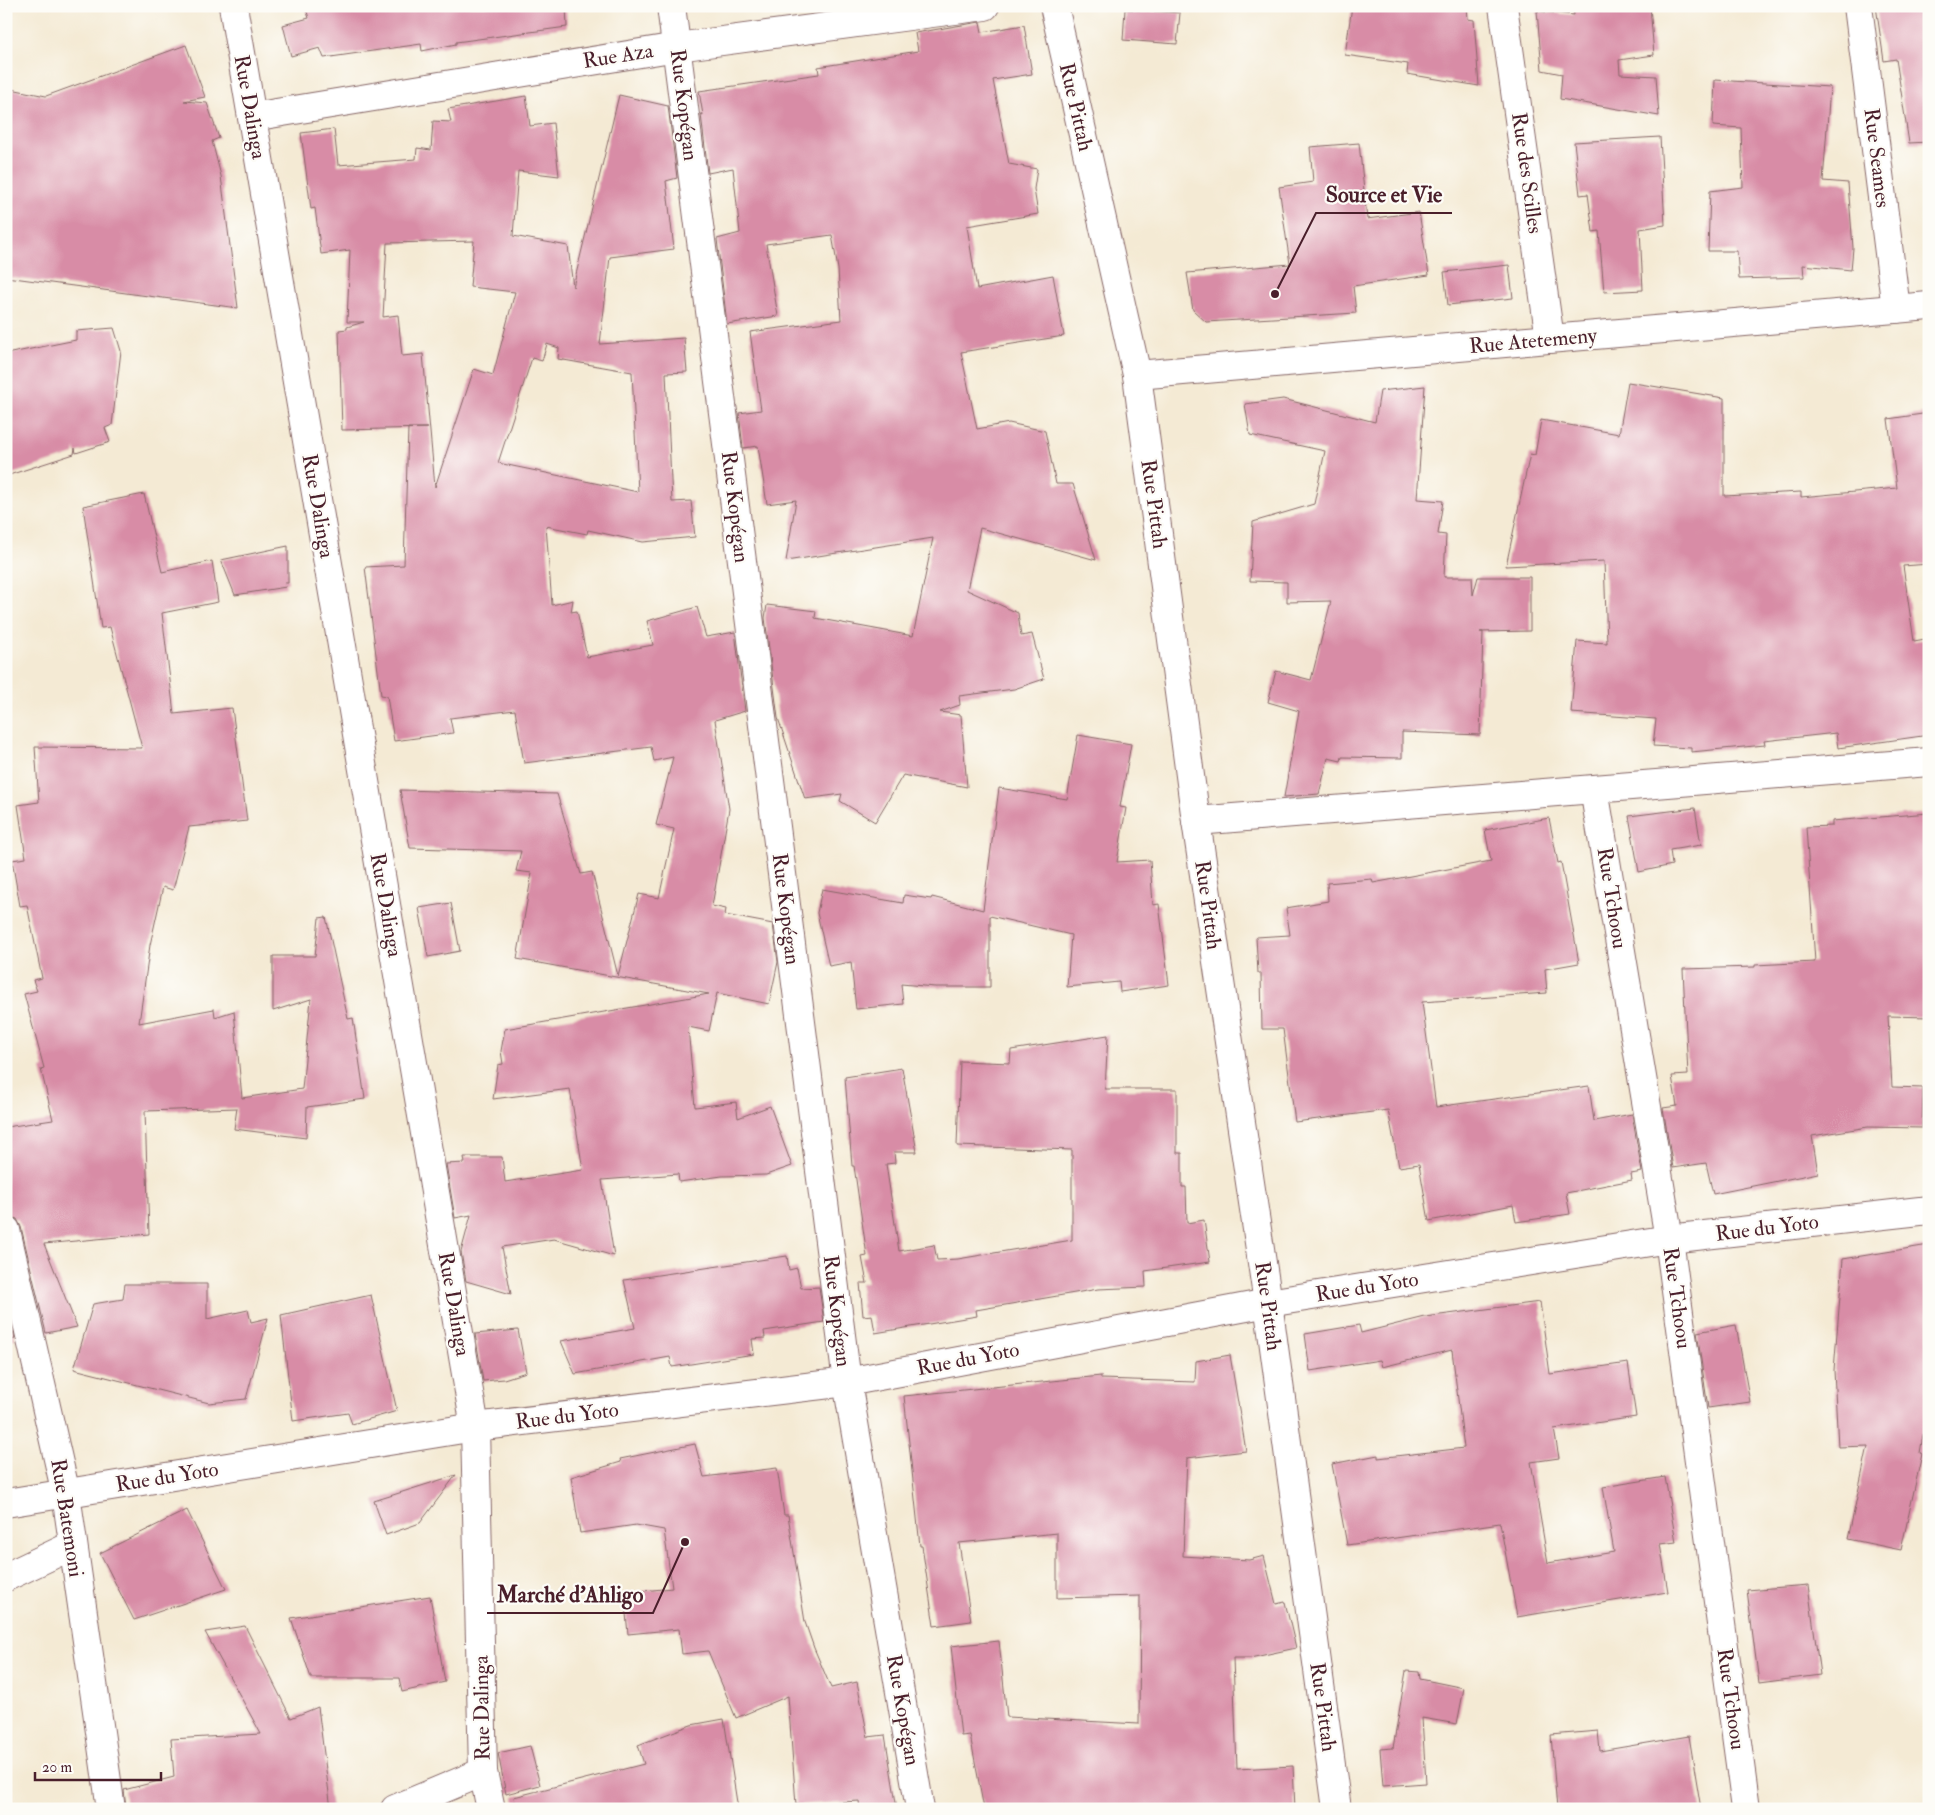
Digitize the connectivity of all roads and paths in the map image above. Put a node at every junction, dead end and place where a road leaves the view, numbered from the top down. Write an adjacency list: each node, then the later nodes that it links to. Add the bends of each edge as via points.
1 (233, 6): 8 (street, Rue Dalinga)
2 (671, 6): 7 (street, Rue Kopégan)
3 (985, 6): 7 (street, Rue Aza)
4 (1054, 6): 12 (street, Rue Pittah)
5 (1503, 6): 11 (street, Rue des Scilles)
6 (1858, 6): 10 (street, Rue Seames)
7 (677, 46): 8 (street, Rue Aza); 20 (street, Rue Kopégan)
8 (252, 117): 21 (street, Rue Dalinga)
9 (1929, 306): 10 (street, Rue Atetemeny)
10 (1896, 309): 11 (street, Rue Atetemeny)
11 (1550, 339): 12 (street, Rue Atetemeny)
12 (1137, 375): 15 (street, Rue Pittah)
13 (1929, 762): 14 (street)
14 (1594, 789): 15 (street); 18 (street, Rue Tchoou)
15 (1196, 821): 19 (street, Rue Pittah)
16 (1929, 1210): 18 (street, Rue du Yoto)
17 (6, 1230): 22 (street, Rue Batemoni)
18 (1669, 1239): 19 (street, Rue du Yoto); 32 (street, Rue Tchoou)
19 (1268, 1303): 20 (street, Rue du Yoto); 31 (street, Rue Pittah)
20 (846, 1382): 21 (street, Rue du Yoto); 30 (street, Rue Kopégan)
21 (475, 1427): 22 (street, Rue du Yoto); 26 (street, Rue Dalinga)
22 (66, 1494): 23 (street, Rue du Yoto); 24 (street, Rue Batemoni)
23 (6, 1503)
24 (72, 1546): 25 (street); 27 (street, Rue Batemoni)
25 (6, 1577)
26 (483, 1772): 28 (street); 29 (street, Rue Dalinga)
27 (111, 1809)
28 (396, 1809)
29 (491, 1809)
30 (920, 1809)
31 (1337, 1809)
32 (1746, 1809)

